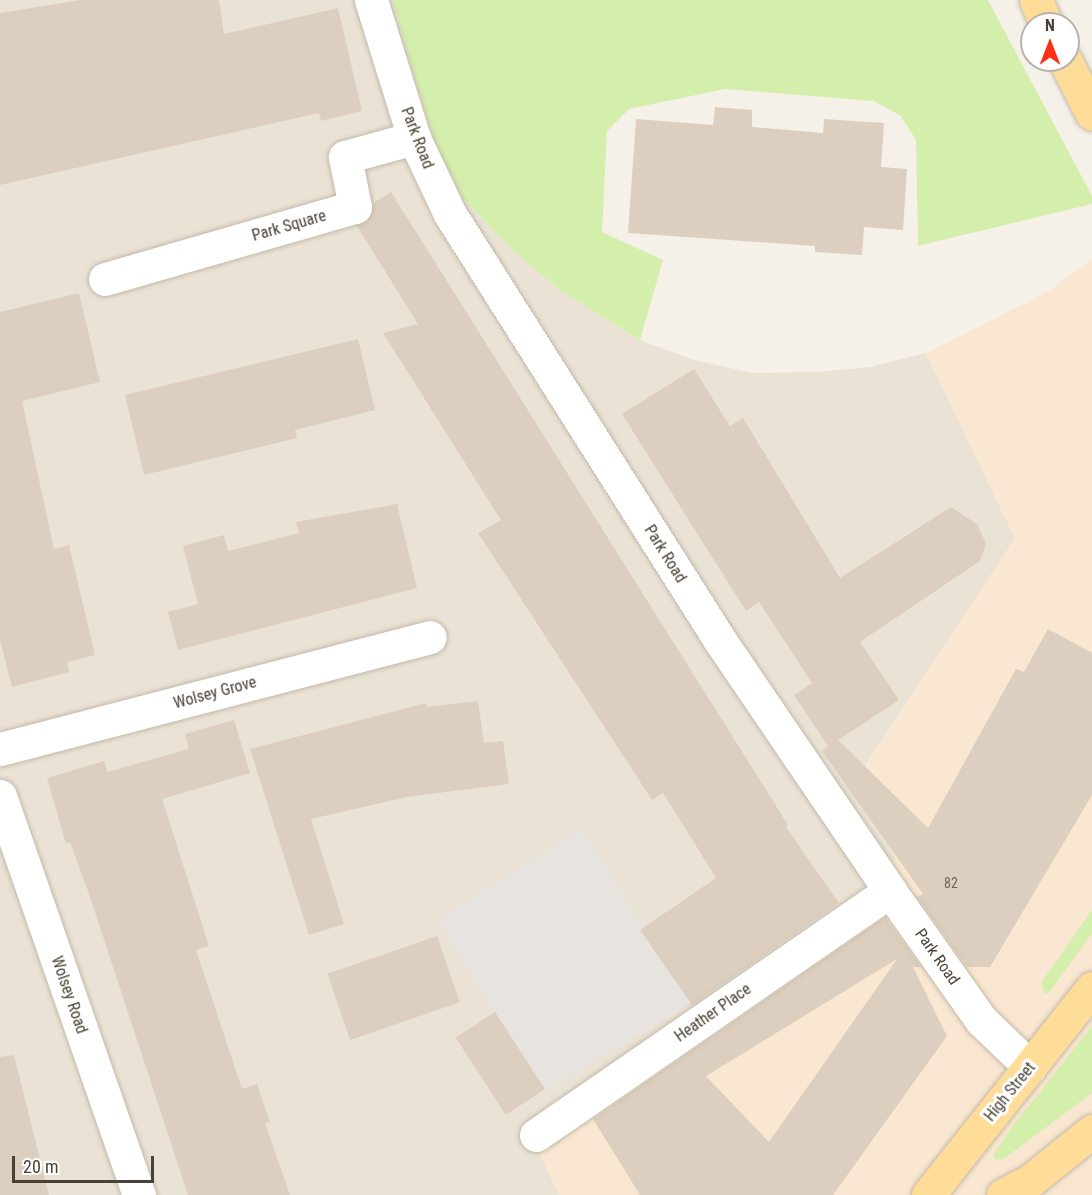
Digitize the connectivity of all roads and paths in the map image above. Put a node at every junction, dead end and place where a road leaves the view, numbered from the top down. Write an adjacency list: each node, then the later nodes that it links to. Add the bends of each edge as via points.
1 (371, 0): 4 (street, Park Road)
2 (1071, 72): 3 (main road)
3 (1092, 114)
4 (414, 138): 5 (street, Park Square, via 345,157 355,207); 9 (street, Park Road, via 450,214 721,642)
5 (105, 279)
6 (430, 637): 7 (street, Wolsey Grove)
7 (0, 749)
8 (0, 796): 14 (street, Wolsey Road)
9 (890, 891): 11 (street, Park Road, via 981,1020); 13 (street, Heather Place)
10 (1092, 988): 11 (main road, High Street)
11 (1030, 1067): 15 (main road, High Street)
12 (1092, 1131): 16 (main road, via 1031,1180)
13 (536, 1135)
14 (139, 1195)
15 (928, 1195)
16 (1003, 1195)

